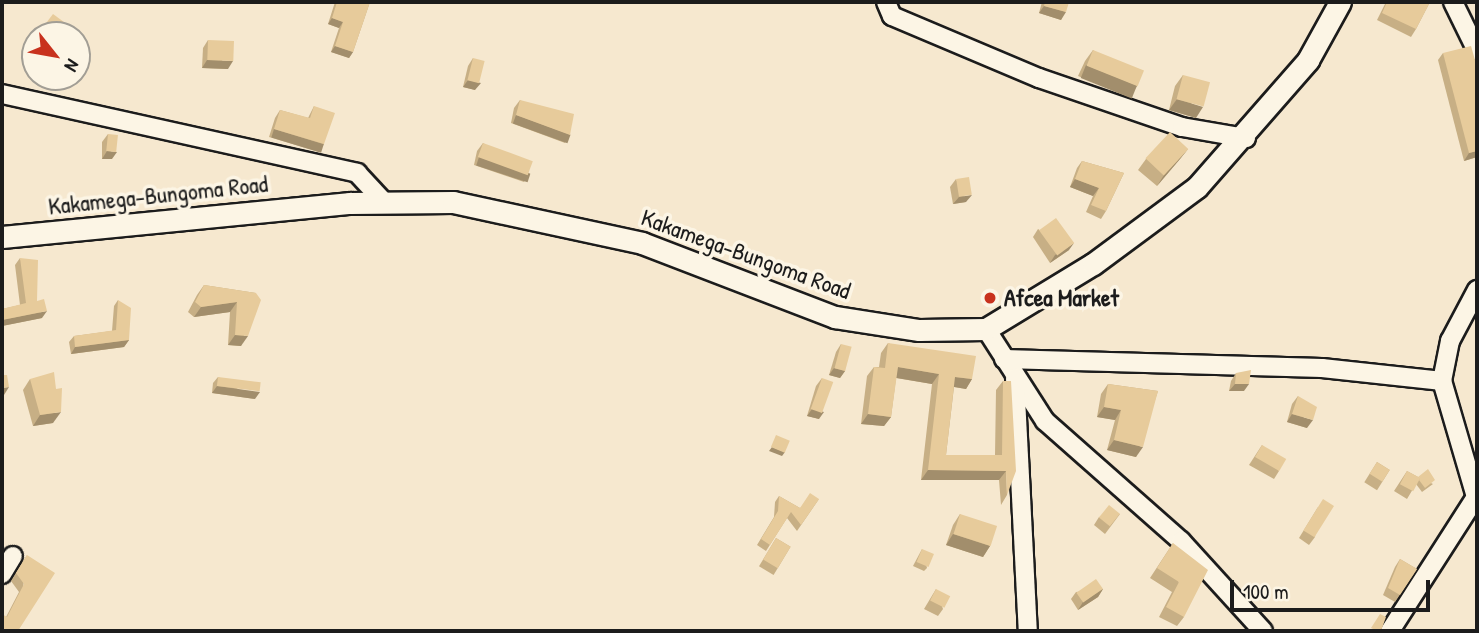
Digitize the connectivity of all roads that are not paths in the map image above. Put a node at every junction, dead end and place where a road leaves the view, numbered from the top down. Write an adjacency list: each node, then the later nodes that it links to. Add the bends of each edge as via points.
1 (886, 2): 6 (street, via 892,16 1038,78 1182,127)
2 (1340, 2): 6 (main road, via 1308,60)
3 (1453, 2): 4 (street)
4 (1477, 51)
5 (2, 94): 7 (street, via 357,173)
6 (1245, 138): 10 (main road, via 1155,220)
7 (384, 202): 8 (main road, Kakamega-Bungoma Road); 10 (main road, Kakamega-Bungoma Road, via 453,202 607,233 866,324)
8 (2, 237)
9 (1477, 290): 13 (street, via 1450,341)
10 (986, 329): 11 (street)
11 (1004, 359): 12 (street); 13 (street, via 1322,368)
12 (1015, 378): 16 (street); 17 (street, via 1075,454 1181,541)
13 (1442, 382): 18 (street, via 1476,497)
14 (13, 556): 15 (street)
15 (2, 574)
16 (1028, 631)
17 (1263, 631)
18 (1390, 631)

